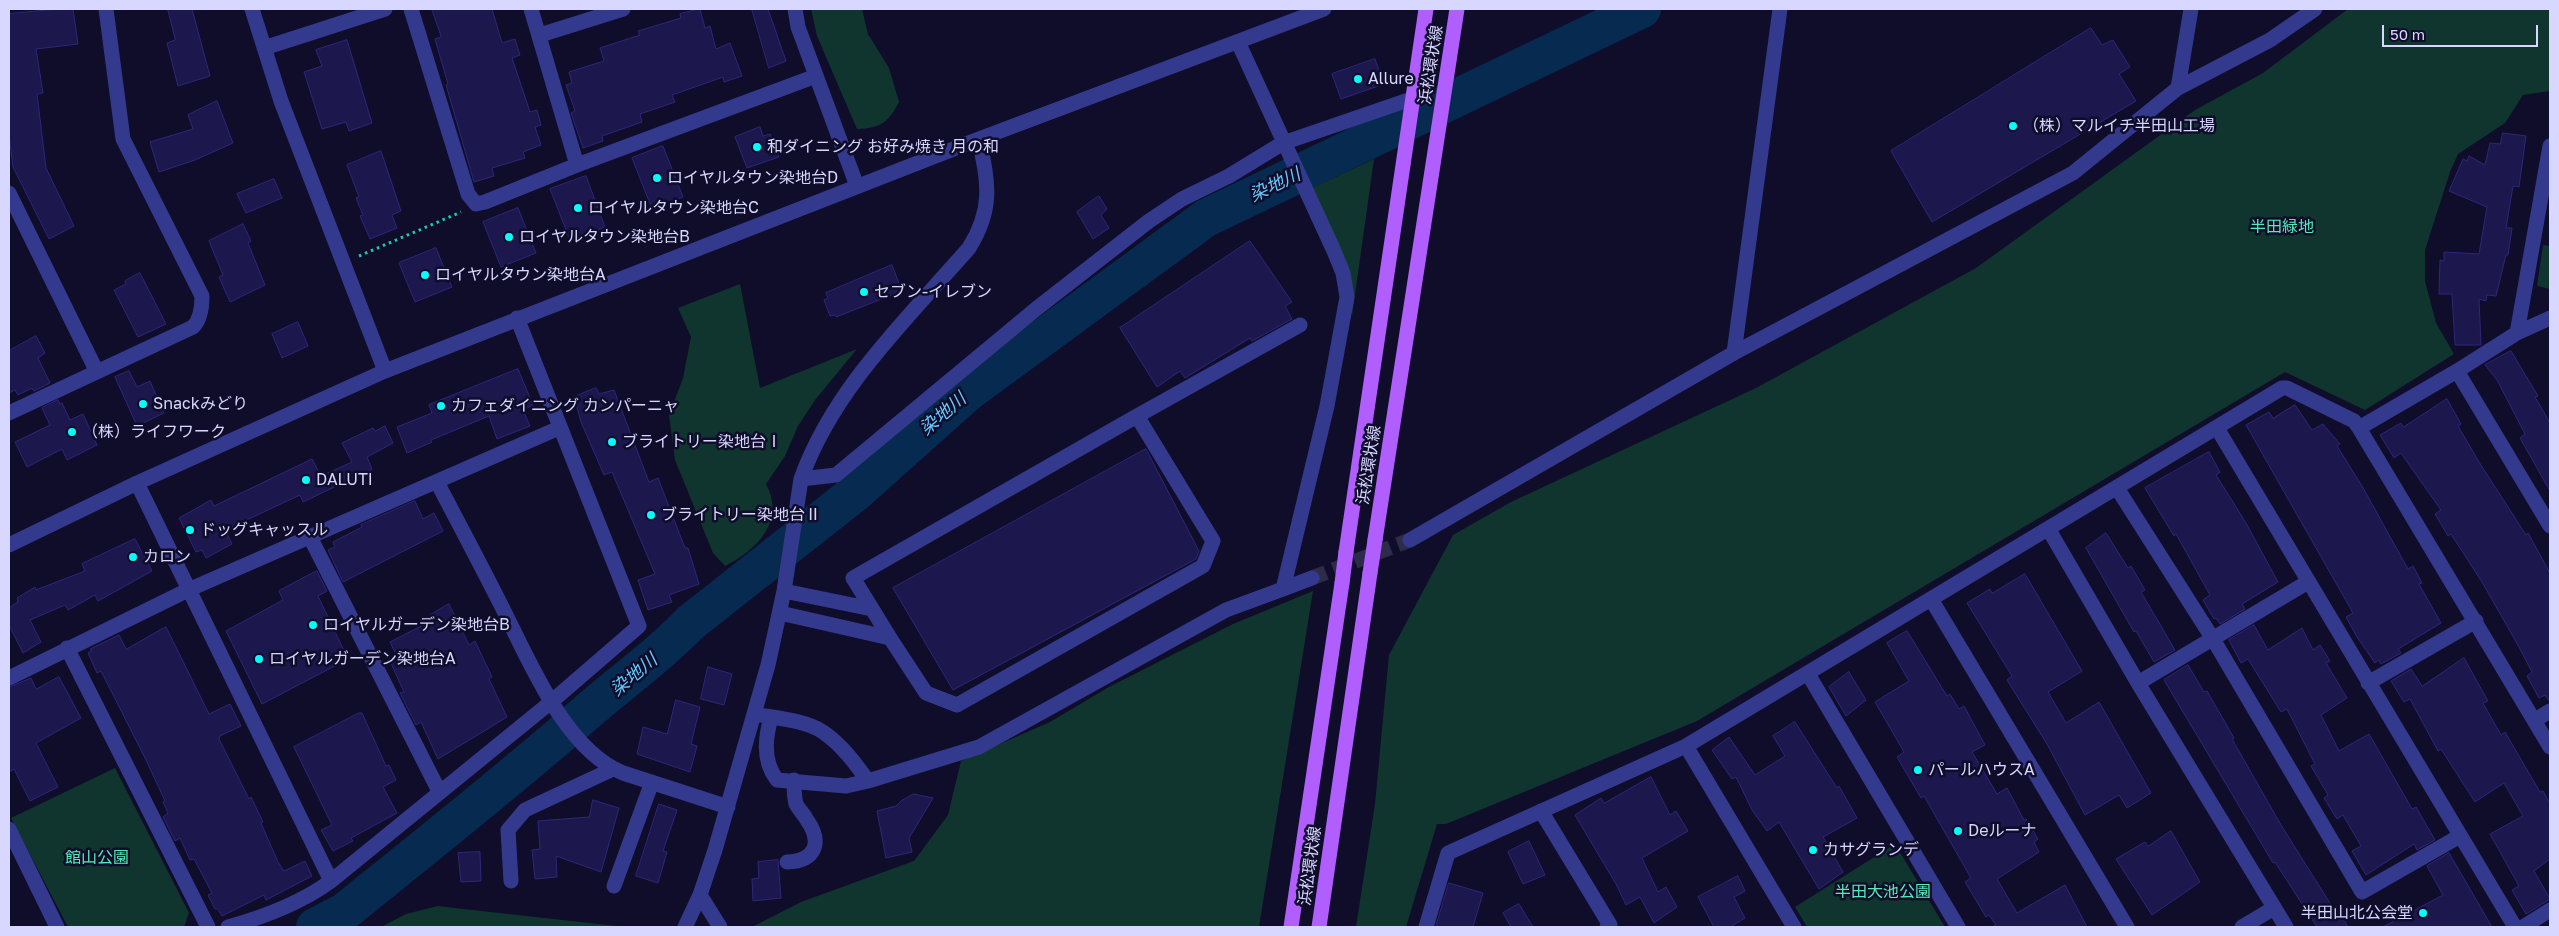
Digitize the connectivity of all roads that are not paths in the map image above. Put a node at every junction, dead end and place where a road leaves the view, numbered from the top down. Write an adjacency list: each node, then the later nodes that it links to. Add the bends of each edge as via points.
1 (106, 9): 33 (street, via 123,138 202,296 202,304 193,327)
2 (252, 9): 16 (street)
3 (385, 9): 16 (street)
4 (411, 9): 23 (street, via 468,194 476,204)
5 (531, 9): 14 (street)
6 (623, 9): 14 (street)
7 (795, 9): 17 (street, via 796,23)
8 (1324, 9): 15 (street)
9 (1426, 9): 19 (main road, 浜松環状線)
10 (1457, 9): 93 (main road, 浜松環状線, bridge)
11 (1780, 9): 30 (street)
12 (2191, 9): 18 (street)
13 (2315, 9): 18 (street, via 2270,40)
14 (540, 35): 23 (street)
15 (1238, 42): 20 (street); 22 (street)
16 (264, 48): 31 (street, via 281,101)
17 (816, 76): 23 (street); 24 (street)
18 (2178, 88): 30 (street, via 2073,173)
19 (1414, 98): 22 (street); 92 (main road, 浜松環状線, bridge)
20 (979, 139): 24 (street); 39 (street, via 988,189 979,232 850,389 821,433)
21 (2550, 146): 29 (street)
22 (1286, 149): 39 (street, via 1182,199 1149,221 1036,309 836,475); 51 (street, via 1341,268 1346,297 1327,406)
23 (577, 165)
24 (857, 186): 26 (street)
25 (9, 193): 33 (street)
26 (517, 318): 31 (street); 36 (street)
27 (2550, 318): 29 (street)
28 (1300, 325): 35 (street)
29 (2517, 333): 32 (street)
30 (1734, 353): 46 (street)
31 (385, 371): 41 (street)
32 (2457, 371): 38 (street); 43 (street)
33 (97, 372): 34 (street)
34 (9, 413)
35 (1137, 416): 54 (street, via 853,578); 57 (street, via 1213,541 1203,566 957,705 926,693)
36 (559, 428): 40 (street); 64 (street, via 639,626)
37 (2217, 428): 38 (street, via 2287,388 2354,421); 42 (street); 49 (street)
38 (2359, 428): 56 (street)
39 (801, 479): 50 (street)
40 (438, 482): 45 (street); 64 (street)
41 (136, 483): 47 (street); 52 (street)
42 (2117, 488): 44 (street); 58 (street)
43 (2550, 526)
44 (2049, 530): 53 (street); 62 (street)
45 (310, 537): 52 (street); 75 (street)
46 (1410, 540)
47 (9, 545)
48 (1312, 578): 51 (street)
49 (2308, 582): 58 (street); 63 (street)
50 (784, 585): 54 (street); 55 (street)
51 (1283, 589): 73 (street, via 1226,610 979,747)
52 (188, 590): 59 (street); 81 (street)
53 (1930, 599): 60 (street); 98 (street)
54 (872, 609): 57 (street)
55 (780, 613): 57 (street); 66 (street)
56 (2476, 621): 63 (street); 68 (street)
57 (890, 638)
58 (2213, 639): 62 (street); 79 (street, via 2362,892)
59 (67, 648): 61 (street); 88 (street)
60 (1808, 674): 69 (street); 97 (street)
61 (9, 678)
62 (2138, 683): 85 (street)
63 (2368, 683): 79 (street)
64 (555, 709): 71 (street, via 590,752); 75 (street)
65 (2550, 711): 68 (street)
66 (754, 714): 67 (street); 76 (street)
67 (771, 718): 72 (street, via 765,740 771,772 777,780); 73 (street, via 822,731 850,755)
68 (2535, 720): 70 (street)
69 (1686, 746): 77 (street); 96 (street)
70 (2550, 747)
71 (613, 769): 74 (street); 82 (street, via 525,810 515,820 508,830)
72 (794, 780): 73 (street, via 846,786); 80 (street, via 796,802 808,820 815,844 814,852 808,858)
73 (868, 781)
74 (652, 782): 76 (street); 83 (street)
75 (439, 791): 81 (street)
76 (728, 807): 84 (street)
77 (1541, 811): 94 (street, via 1448,853); 95 (street)
78 (9, 829): 87 (street)
79 (2460, 836): 101 (street)
80 (787, 862)
81 (331, 881): 89 (street, via 281,909)
82 (511, 881)
83 (614, 886)
84 (700, 895): 90 (street); 91 (street)
85 (2274, 908): 99 (street); 100 (street)
86 (2550, 910): 102 (street)
87 (57, 927)
88 (208, 927)
89 (228, 927)
90 (685, 927)
91 (720, 927)
92 (1291, 927)
93 (1319, 927)
94 (1426, 927)
95 (1610, 927)
96 (1794, 927)
97 (1958, 927)
98 (2127, 927)
99 (2242, 927)
100 (2286, 927)
101 (2515, 927)
102 (2523, 927)

